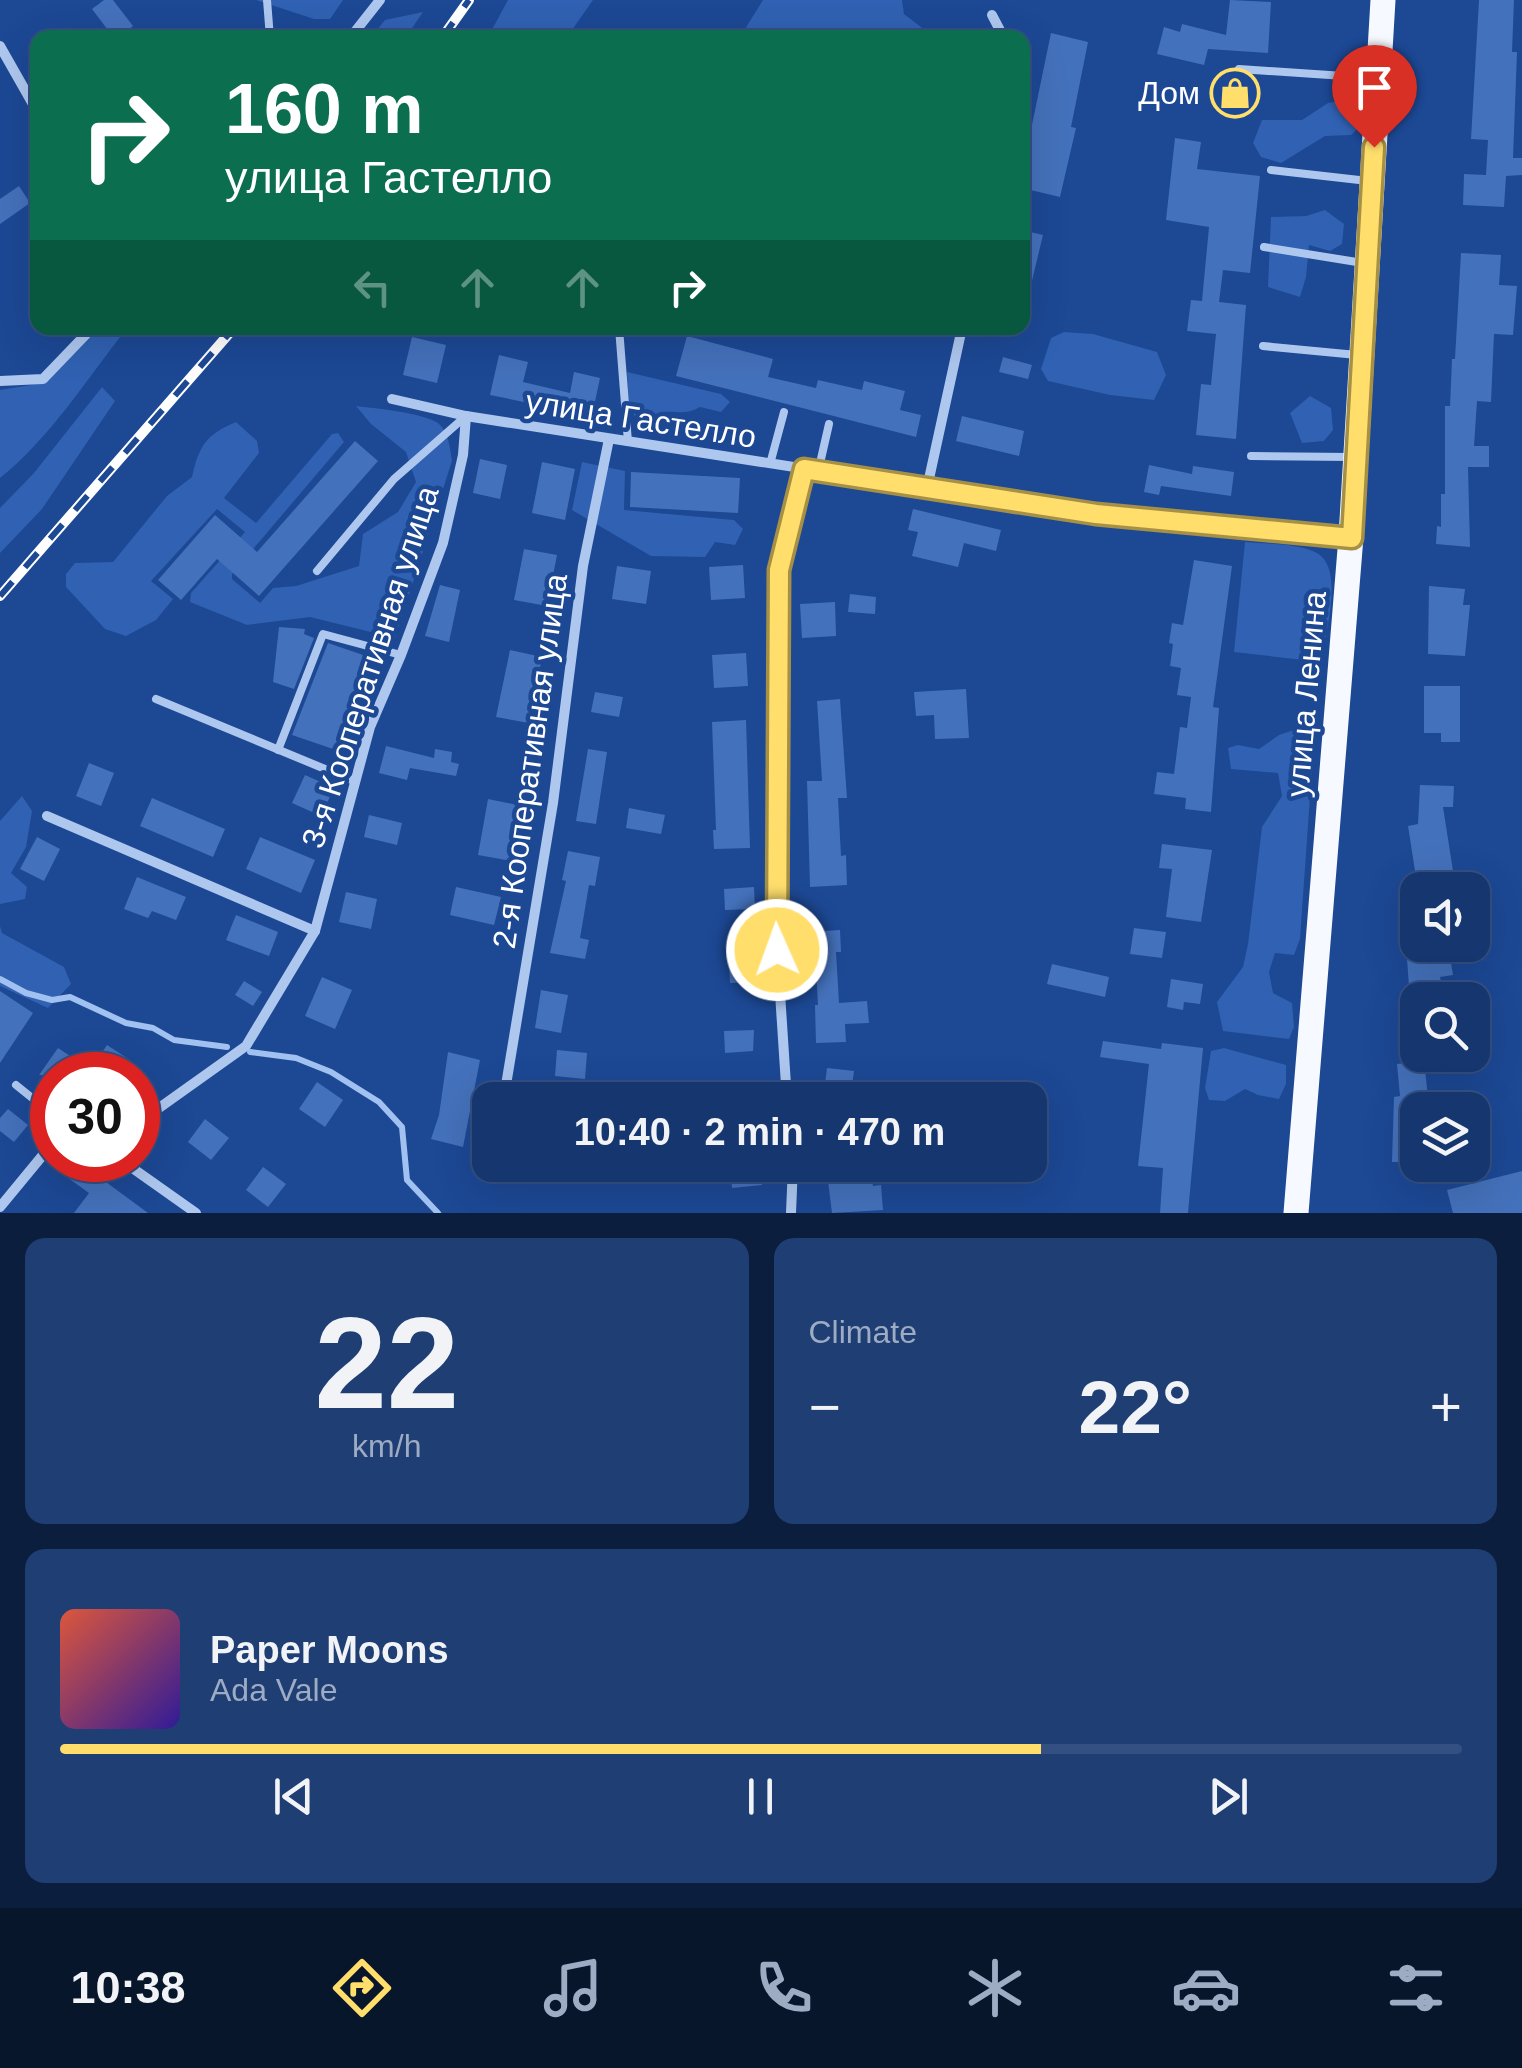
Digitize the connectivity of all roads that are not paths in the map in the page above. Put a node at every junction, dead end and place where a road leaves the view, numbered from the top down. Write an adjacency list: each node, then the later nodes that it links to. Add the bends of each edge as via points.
1 (267, 0): 5 (lane)
2 (380, 0): 6 (street)
3 (1383, 0): 10 (main road, улица Ленина)
4 (992, 15): 7 (street)
5 (269, 30)
6 (356, 30)
7 (1000, 30)
8 (0, 46): 11 (street)
9 (1239, 69): 10 (lane)
10 (1378, 78): 13 (main road, улица Ленина)
11 (30, 99)
12 (1272, 170): 13 (lane)
13 (1372, 181): 15 (main road, улица Ленина)
14 (1264, 247): 15 (lane)
15 (1367, 264): 20 (main road, улица Ленина)
16 (85, 335): 21 (street, via 43,379)
17 (620, 335): 27 (lane)
18 (960, 335): 33 (street)
19 (1264, 346): 20 (lane)
20 (1362, 356): 29 (main road, улица Ленина)
21 (0, 381)
22 (392, 400): 24 (street, улица Гастелло)
23 (784, 412): 30 (lane)
24 (466, 416): 26 (street, улица Гастелло); 35 (lane, via 394,479); 36 (street, 3-я Кооперативная улица, via 442,542)
25 (828, 424): 32 (lane)
26 (609, 438): 27 (street, улица Гастелло); 42 (street, 2-я Кооперативная улица, via 583,566 554,804)
27 (628, 442): 30 (street, улица Гастелло)
28 (1251, 456): 29 (lane)
29 (1355, 457): 34 (main road, улица Ленина)
30 (770, 464): 31 (street, улица Гастелло)
31 (804, 469): 32 (street, улица Гастелло); 43 (street, via 779,570 775,917)
32 (818, 472): 33 (street, улица Гастелло)
33 (927, 488): 34 (street, улица Гастелло, via 1096,514)
34 (1352, 538): 53 (main road, улица Ленина)
35 (317, 571)
36 (401, 655): 38 (lane, via 323,634); 39 (street, 3-я Кооперативная улица)
37 (156, 700): 38 (lane)
38 (278, 750): 39 (lane)
39 (354, 781): 41 (street, 3-я Кооперативная улица)
40 (48, 816): 41 (street)
41 (315, 931): 46 (street, 3-я Кооперативная улица, via 246,1046)
42 (507, 1082)
43 (787, 1082)
44 (16, 1085): 45 (lane)
45 (30, 1096)
46 (160, 1108)
47 (30, 1170): 50 (street)
48 (152, 1182): 51 (street)
49 (792, 1182): 52 (street)
50 (0, 1206)
51 (196, 1213)
52 (791, 1213)
53 (1296, 1213)

